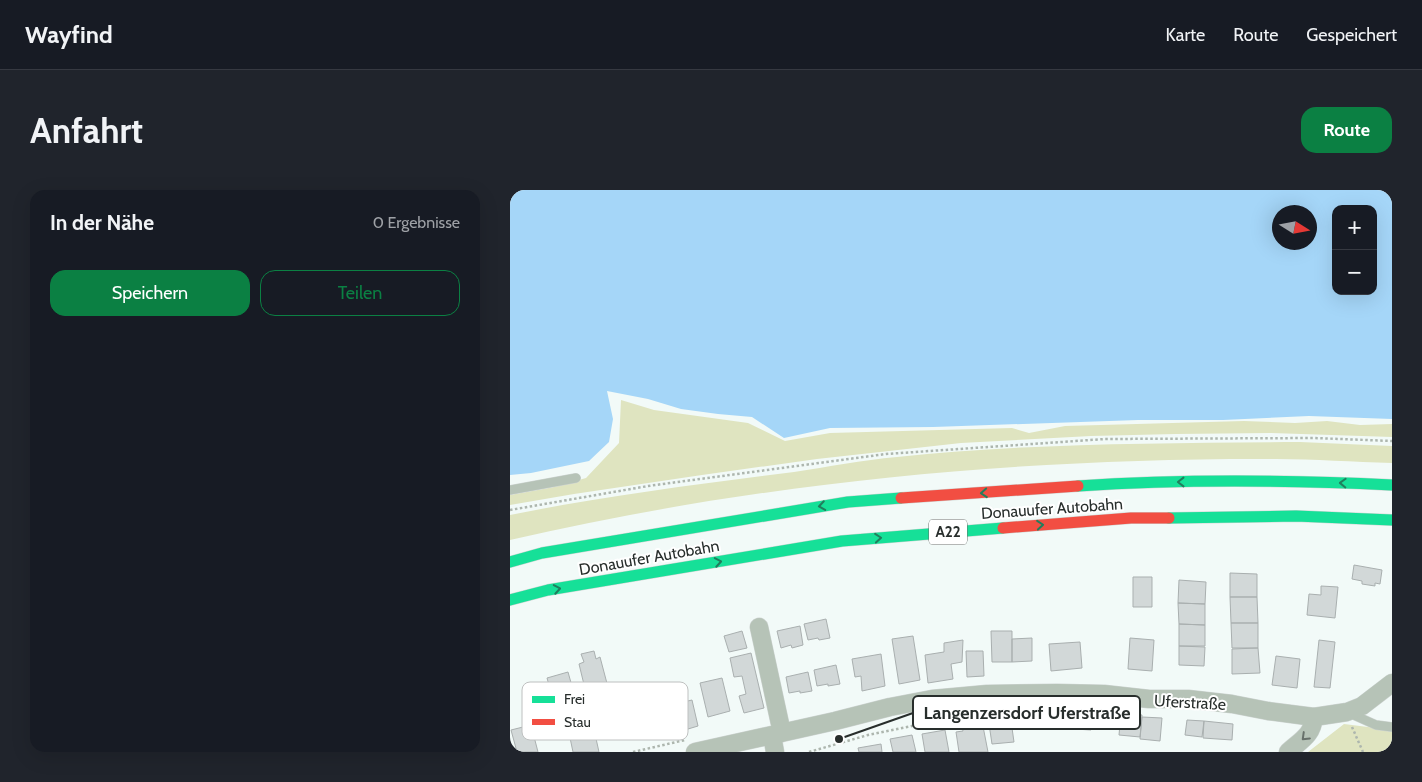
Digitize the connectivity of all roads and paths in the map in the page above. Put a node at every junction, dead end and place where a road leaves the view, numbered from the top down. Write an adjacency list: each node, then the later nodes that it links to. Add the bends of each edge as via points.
1 (1392, 441): 5 (path, via 1105,439 886,454 648,486)
2 (576, 478): 4 (lane)
3 (1392, 485): 7 (highway, Donauufer Autobahn / A22, one-way to 7, via 1302,481 1136,482 848,502 542,553)
4 (510, 490)
5 (510, 510)
6 (1392, 520): 8 (highway, Donauufer Autobahn / A22, one-way to 6, via 548,590 842,541 1131,518 1296,516)
7 (510, 562)
8 (510, 600)
9 (759, 627): 15 (street)
10 (1392, 683): 12 (street, Uferstraße, via 1362,706)
11 (1006, 694): 13 (street, Uferstraße, via 1104,694 1149,700 1188,699); 15 (street, Uferstraße, via 932,699 890,707); 17 (path, via 1007,710 868,735)
12 (1347, 712): 13 (street, Uferstraße); 14 (lane, via 1376,725); 19 (path)
13 (1314, 717): 18 (street, one-way to 18, via 1310,732)
14 (1392, 727)
15 (776, 740): 16 (street, Uferstraße)
16 (694, 752)
17 (809, 752)
18 (1288, 752)
19 (1363, 752)

